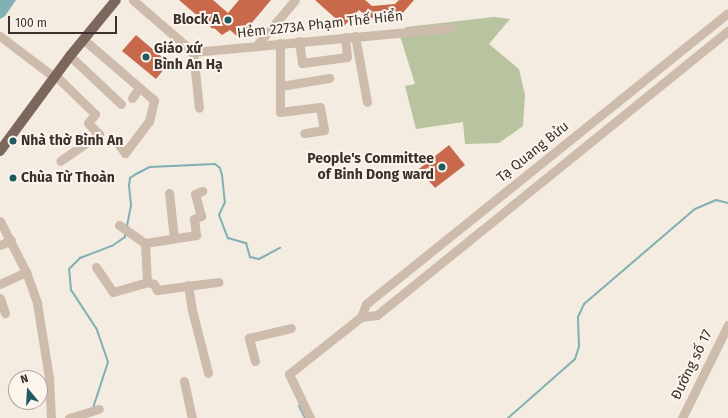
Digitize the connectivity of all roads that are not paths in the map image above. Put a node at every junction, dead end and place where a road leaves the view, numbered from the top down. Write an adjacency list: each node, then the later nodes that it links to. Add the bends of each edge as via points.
1 (116, 0): 10 (main road)
2 (133, 0): 15 (street)
3 (295, 0): 13 (street)
4 (728, 13): 14 (street, Tạ Quang Bửu)
5 (451, 28): 8 (street, Hẻm 2273A Phạm Thế Hiển)
6 (728, 31): 17 (street, Tạ Quang Bửu)
7 (0, 36): 18 (street)
8 (354, 36): 9 (street, Hẻm 2273A Phạm Thế Hiển); 23 (street)
9 (345, 37): 11 (street, Hẻm 2273A Phạm Thế Hiển); 11 (street, via 347,56 302,63)
10 (83, 39): 16 (main road); 21 (street)
11 (299, 42): 12 (street, Hẻm 2273A Phạm Thế Hiển)
12 (280, 43): 13 (street, Hẻm 2273A Phạm Thế Hiển); 20 (street)
13 (256, 46): 15 (street, Hẻm 2273A Phạm Thế Hiển)
14 (685, 48): 17 (street); 32 (street, Tạ Quang Bửu)
15 (193, 52): 25 (street)
16 (70, 56): 18 (main road); 24 (street)
17 (695, 58): 33 (street, Tạ Quang Bửu)
18 (55, 76): 28 (main road); 29 (street, via 95,114 88,123 99,134)
19 (330, 78): 20 (street)
20 (281, 86): 26 (street, via 280,112 320,107 324,130)
21 (139, 88): 22 (street); 27 (street, via 154,100 149,121 125,154)
22 (132, 98)
23 (367, 102)
24 (121, 104)
25 (199, 108)
26 (304, 133)
27 (117, 142)
28 (0, 151)
29 (60, 161)
30 (202, 191): 36 (street, via 195,194 201,216 194,219 196,235)
31 (169, 193): 36 (street)
32 (496, 200): 33 (street); 48 (street, Tạ Quang Bửu, via 366,304)
33 (506, 211): 48 (street, Tạ Quang Bửu, via 377,315)
34 (0, 221): 37 (street)
35 (119, 225): 38 (street)
36 (174, 238): 38 (street)
37 (11, 240): 39 (street); 41 (street)
38 (145, 243): 42 (street)
39 (0, 246)
40 (96, 267): 42 (street, via 113,292)
41 (26, 272): 44 (street); 55 (street, via 38,310 49,378)
42 (147, 282): 45 (street, via 154,284 157,290)
43 (218, 282): 45 (street)
44 (0, 284)
45 (188, 285): 52 (street)
46 (0, 298): 47 (street)
47 (5, 313)
48 (361, 317): 58 (street, Tạ Quang Bửu, via 289,374)
49 (728, 325): 59 (street, Đường số 17)
50 (291, 328): 51 (street, via 249,338)
51 (255, 361)
52 (208, 373)
53 (184, 381): 57 (street)
54 (99, 409): 56 (street)
55 (51, 418)
56 (71, 418)
57 (192, 418)
58 (310, 418)
59 (683, 418)

